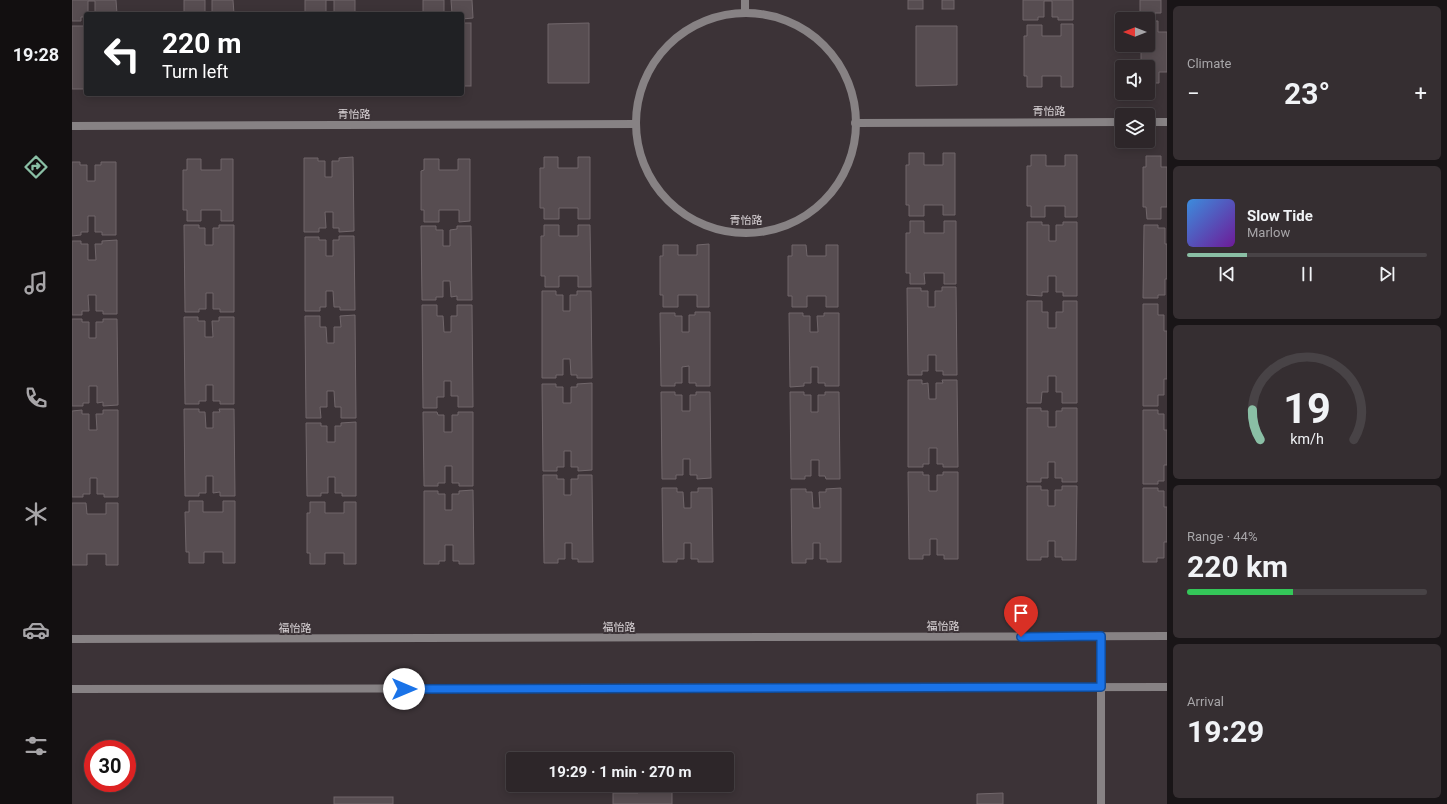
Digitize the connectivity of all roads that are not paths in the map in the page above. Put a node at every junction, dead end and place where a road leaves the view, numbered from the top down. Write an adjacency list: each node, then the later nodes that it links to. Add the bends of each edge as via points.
1 (744, 0): 2 (street)
2 (745, 13): 6 (street, 青怡路, via 783,20 800,28 830,52 849,86 854,104); 7 (street, 青怡路, via 708,20 675,39 651,69 643,86)
3 (1115, 122): 6 (street, 青怡路)
4 (1155, 122): 5 (street)
5 (1167, 122)
6 (855, 123): 7 (street, 青怡路, via 849,161 830,194 801,219 784,227 746,234 709,227 691,219 671,204 651,179 643,162)
7 (636, 124): 8 (street, 青怡路)
8 (72, 126)
9 (1101, 636): 10 (street, 福怡路); 11 (street, 福怡路); 13 (street)
10 (1167, 636)
11 (72, 639)
12 (1167, 686): 13 (street)
13 (1101, 687): 14 (street); 15 (street)
14 (72, 689)
15 (1101, 804)

